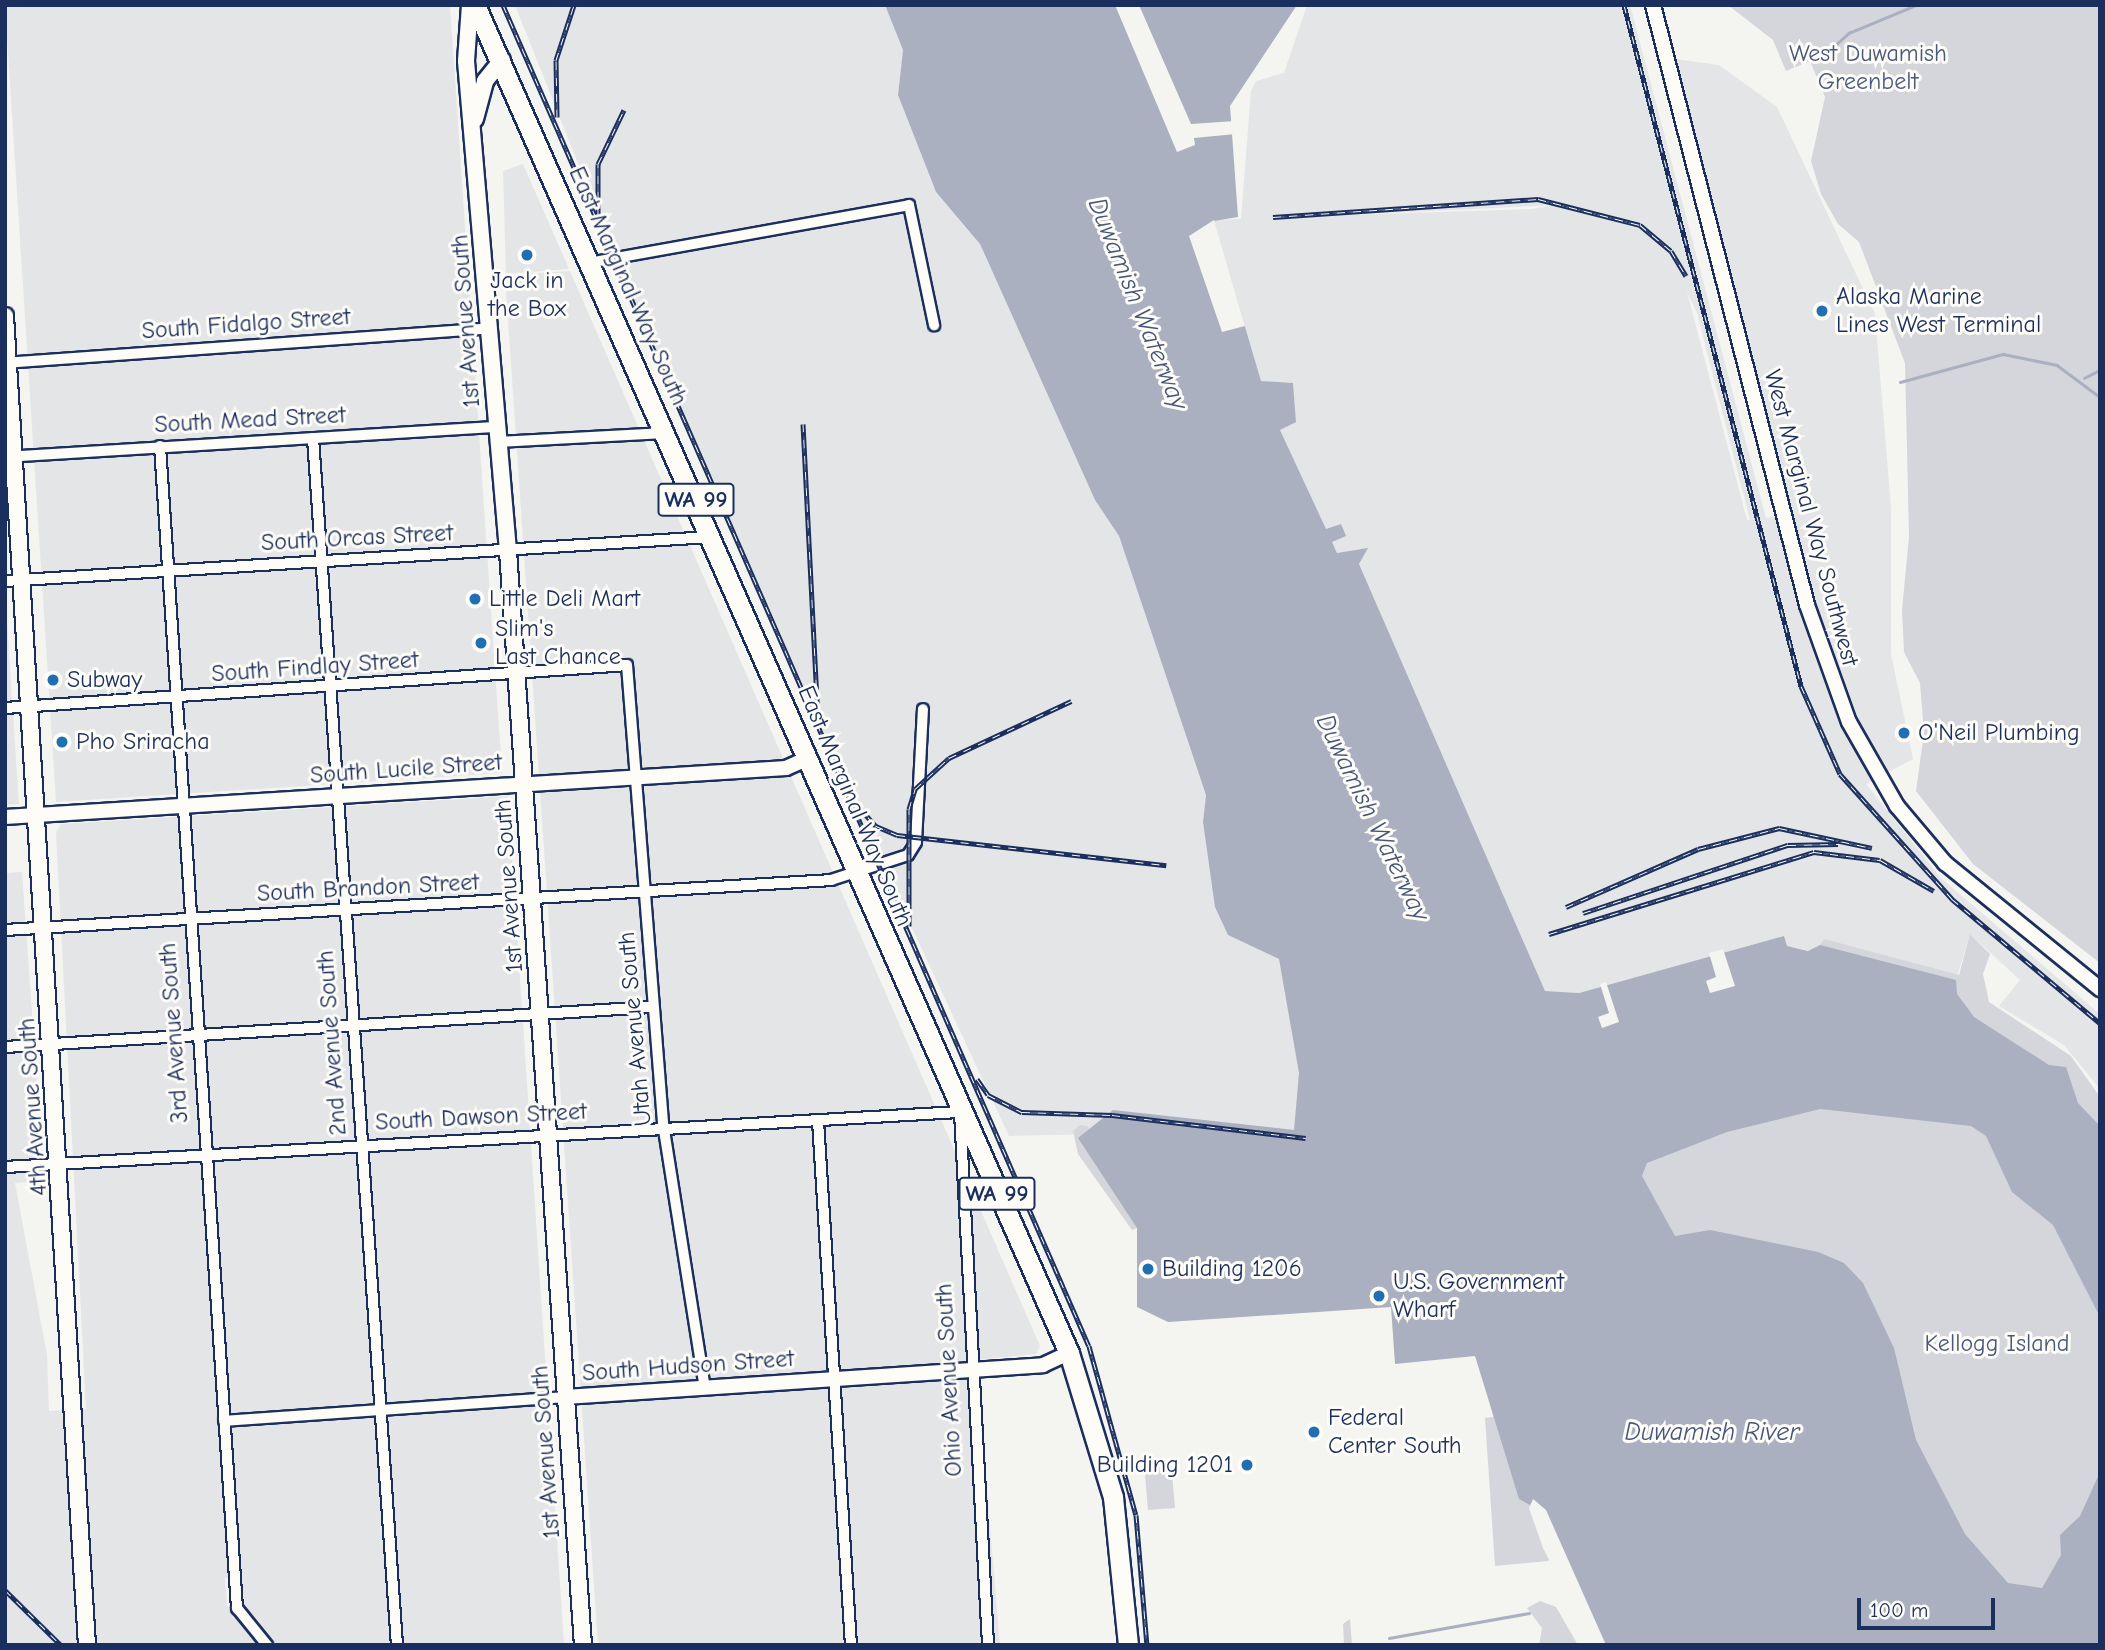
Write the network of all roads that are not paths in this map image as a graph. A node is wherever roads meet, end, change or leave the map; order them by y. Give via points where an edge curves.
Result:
1 (470, 5) edge
2 (475, 5) edge
3 (1653, 5) edge
4 (502, 60) junction
5 (474, 124) junction
6 (588, 263) junction
7 (5, 316) edge
8 (934, 325) dead end
9 (490, 328) junction
10 (7, 362) edge
11 (667, 433) junction
12 (497, 434) junction
13 (313, 438) junction
14 (160, 446) junction
15 (10, 457) edge
16 (711, 537) junction
17 (508, 551) junction
18 (320, 561) junction
19 (166, 570) junction
20 (23, 580) junction
21 (5, 582) edge
22 (628, 665) joint
23 (516, 673) junction
24 (329, 686) junction
25 (174, 696) junction
26 (32, 706) junction
27 (5, 708) edge
28 (923, 709) dead end
29 (808, 758) junction
30 (636, 778) junction
31 (525, 783) junction
32 (336, 797) junction
33 (180, 806) junction
34 (38, 815) junction
35 (5, 817) edge
36 (858, 873) junction
37 (644, 893) junction
38 (533, 899) junction
39 (344, 910) junction
40 (188, 920) junction
41 (44, 928) junction
42 (5, 930) edge
43 (2100, 989) edge
44 (652, 1007) junction
45 (541, 1014) junction
46 (351, 1026) junction
47 (195, 1035) junction
48 (51, 1044) junction
49 (5, 1047) edge
50 (960, 1112) junction
51 (818, 1121) junction
52 (664, 1130) junction
53 (548, 1133) junction
54 (359, 1144) junction
55 (204, 1154) junction
56 (59, 1164) junction
57 (5, 1167) edge
58 (1069, 1353) junction
59 (970, 1370) junction
60 (833, 1379) junction
61 (705, 1388) junction
62 (565, 1397) junction
63 (380, 1409) junction
64 (224, 1421) junction
65 (87, 1645) edge
66 (267, 1645) edge
67 (397, 1645) edge
68 (583, 1645) edge
69 (851, 1645) edge
70 (988, 1645) edge
71 (1128, 1645) edge

1 - 5 main road, 1st Avenue South via 466,61
2 - 4 highway, East Marginal Way South / WA 99
3 - 43 street, West Marginal Way Southwest via 1807,605 1849,722 1898,806 1945,863
4 - 5 main road, 1st Avenue South via 485,81
4 - 6 highway, East Marginal Way South / WA 99
5 - 9 main road, 1st Avenue South
6 - 8 street via 909,205
6 - 11 highway, East Marginal Way South / WA 99
7 - 10 main road, 4th Avenue South
9 - 10 street, South Fidalgo Street
9 - 12 main road, 1st Avenue South
10 - 15 main road, 4th Avenue South
11 - 12 street, South Mead Street
11 - 16 highway, East Marginal Way South / WA 99
12 - 13 street, South Mead Street
12 - 17 main road, 1st Avenue South
13 - 14 street, South Mead Street
13 - 18 street, 2nd Avenue South
14 - 15 street, South Mead Street
14 - 19 street, 3rd Avenue South
15 - 20 main road, 4th Avenue South
16 - 17 street, South Orcas Street
16 - 29 highway, East Marginal Way South / WA 99
17 - 18 street, South Orcas Street
17 - 23 main road, 1st Avenue South
18 - 19 street, South Orcas Street
18 - 24 street, 2nd Avenue South
19 - 20 street, South Orcas Street
19 - 25 street, 3rd Avenue South
20 - 21 street, South Orcas Street
20 - 26 main road, 4th Avenue South
22 - 23 street, South Findlay Street
22 - 30 street, Utah Avenue South
23 - 24 street, South Findlay Street
23 - 31 main road, 1st Avenue South
24 - 25 street, South Findlay Street
24 - 32 street, 2nd Avenue South
25 - 26 street, South Findlay Street
25 - 33 street, 3rd Avenue South
26 - 27 street, South Findlay Street
26 - 34 main road, 4th Avenue South
28 - 36 street via 916,842 908,855
29 - 30 street, South Lucile Street via 786,768
29 - 36 highway, East Marginal Way South / WA 99
30 - 31 street, South Lucile Street
30 - 37 street, Utah Avenue South
31 - 32 street, South Lucile Street
31 - 38 main road, 1st Avenue South
32 - 33 street, South Lucile Street
32 - 39 street, 2nd Avenue South
33 - 34 street, South Lucile Street
33 - 40 street, 3rd Avenue South
34 - 35 street, South Lucile Street
34 - 41 main road, 4th Avenue South
36 - 37 street, South Brandon Street
36 - 50 highway, East Marginal Way South / WA 99
37 - 38 street, South Brandon Street
37 - 44 street, Utah Avenue South
38 - 39 street, South Brandon Street
38 - 45 main road, 1st Avenue South
39 - 40 street, South Brandon Street
39 - 46 street, 2nd Avenue South
40 - 41 street, South Brandon Street
40 - 47 street, 3rd Avenue South
41 - 42 street, South Brandon Street
41 - 48 main road, 4th Avenue South
44 - 45 street
44 - 52 street, Utah Avenue South
45 - 46 street
45 - 53 main road, 1st Avenue South
46 - 47 street
46 - 54 street, 2nd Avenue South
47 - 48 street
47 - 55 street, 3rd Avenue South
48 - 49 street
48 - 56 main road, 4th Avenue South
50 - 51 street, South Dawson Street
50 - 58 highway, East Marginal Way South / WA 99
50 - 59 street, Ohio Avenue South
51 - 52 street, South Dawson Street
51 - 60 street
52 - 53 street, South Dawson Street
52 - 61 street, Utah Avenue South
53 - 54 street, South Dawson Street
53 - 62 main road, 1st Avenue South
54 - 55 street, South Dawson Street
54 - 63 street, 2nd Avenue South
55 - 56 street, South Dawson Street
55 - 64 street, 3rd Avenue South
56 - 57 street, South Dawson Street
56 - 65 main road, 4th Avenue South
58 - 59 street, South Hudson Street via 1043,1365
58 - 71 highway, East Marginal Way South / WA 99 via 1113,1497
59 - 60 street, South Hudson Street
59 - 70 street, Ohio Avenue South
60 - 61 street, South Hudson Street
60 - 69 street
61 - 62 street, South Hudson Street
62 - 63 street, South Hudson Street
62 - 68 main road, 1st Avenue South
63 - 64 street, South Hudson Street
63 - 67 street, 2nd Avenue South
64 - 66 street, 3rd Avenue South via 240,1617

